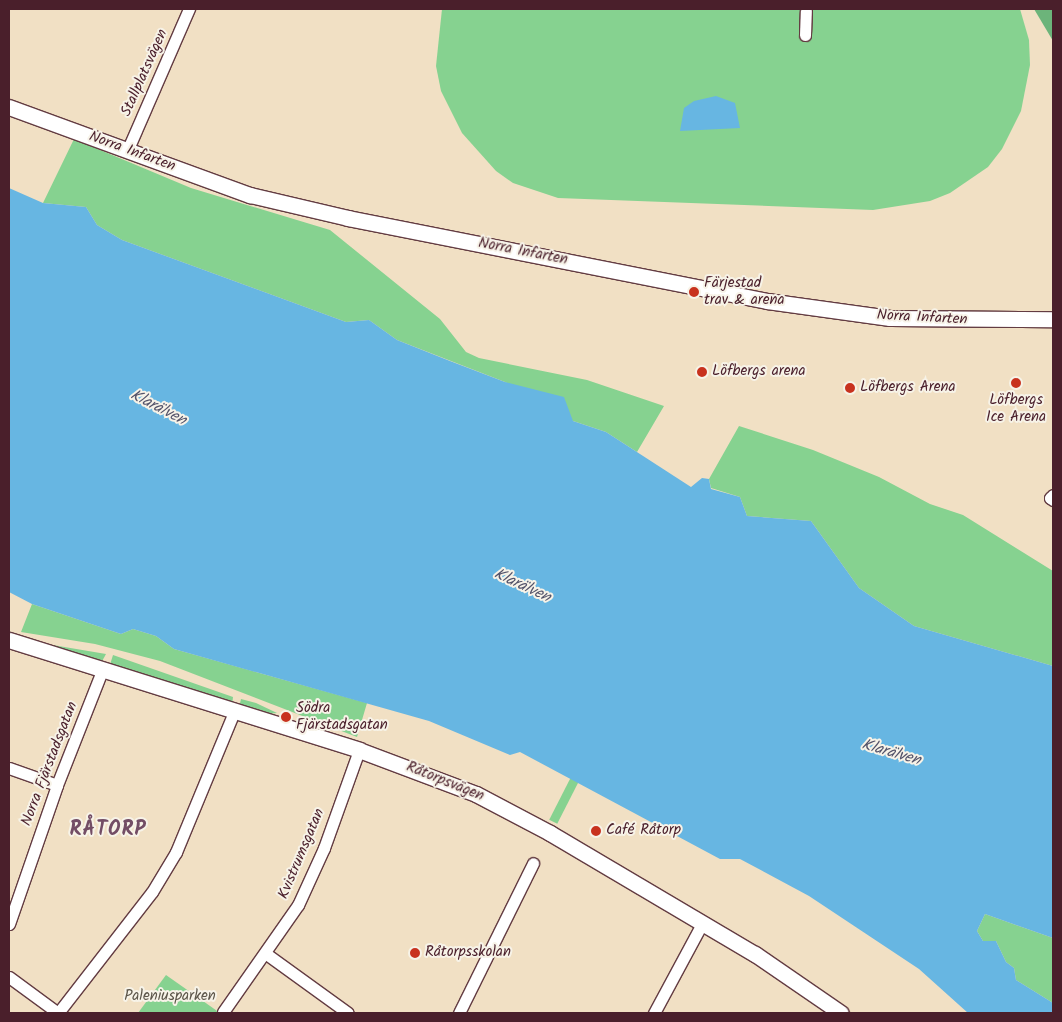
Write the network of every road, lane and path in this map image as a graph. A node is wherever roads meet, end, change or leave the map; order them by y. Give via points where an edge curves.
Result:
1 (189, 9) edge
2 (806, 11) dead end
3 (805, 35) dead end
4 (9, 107) edge
5 (128, 149) junction
6 (1053, 319) edge
7 (1053, 495) edge
8 (1053, 500) edge
9 (9, 640) edge
10 (102, 671) junction
11 (234, 712) junction
12 (359, 750) junction
13 (9, 768) edge
14 (56, 785) junction
15 (533, 863) dead end
16 (9, 924) edge
17 (702, 924) junction
18 (265, 953) junction
19 (9, 977) edge
20 (223, 1012) dead end
21 (58, 1013) edge
22 (348, 1013) edge
23 (459, 1013) edge
24 (654, 1013) edge
25 (841, 1013) edge

1 - 5 street, Stallplatsvägen
2 - 3 street
4 - 5 street, Norra Infarten
5 - 6 street, Norra Infarten via 250,195 348,218 737,296 890,318
7 - 8 street via 1050,498
9 - 10 street, Råtorpsvägen
10 - 11 street, Råtorpsvägen
10 - 14 street, Norra Fjärstadsgatan
11 - 12 street, Råtorpsvägen
11 - 21 street via 176,852 152,892
12 - 17 street, Råtorpsvägen via 441,778 485,798
12 - 18 street, Kvistrumsgatan via 324,848 298,905
13 - 14 street
14 - 16 street, Norra Fjärstadsgatan
15 - 23 street
17 - 24 street
17 - 25 street, Råtorpsvägen via 788,975
18 - 20 street, Kvistrumsgatan
18 - 22 street
19 - 21 street

